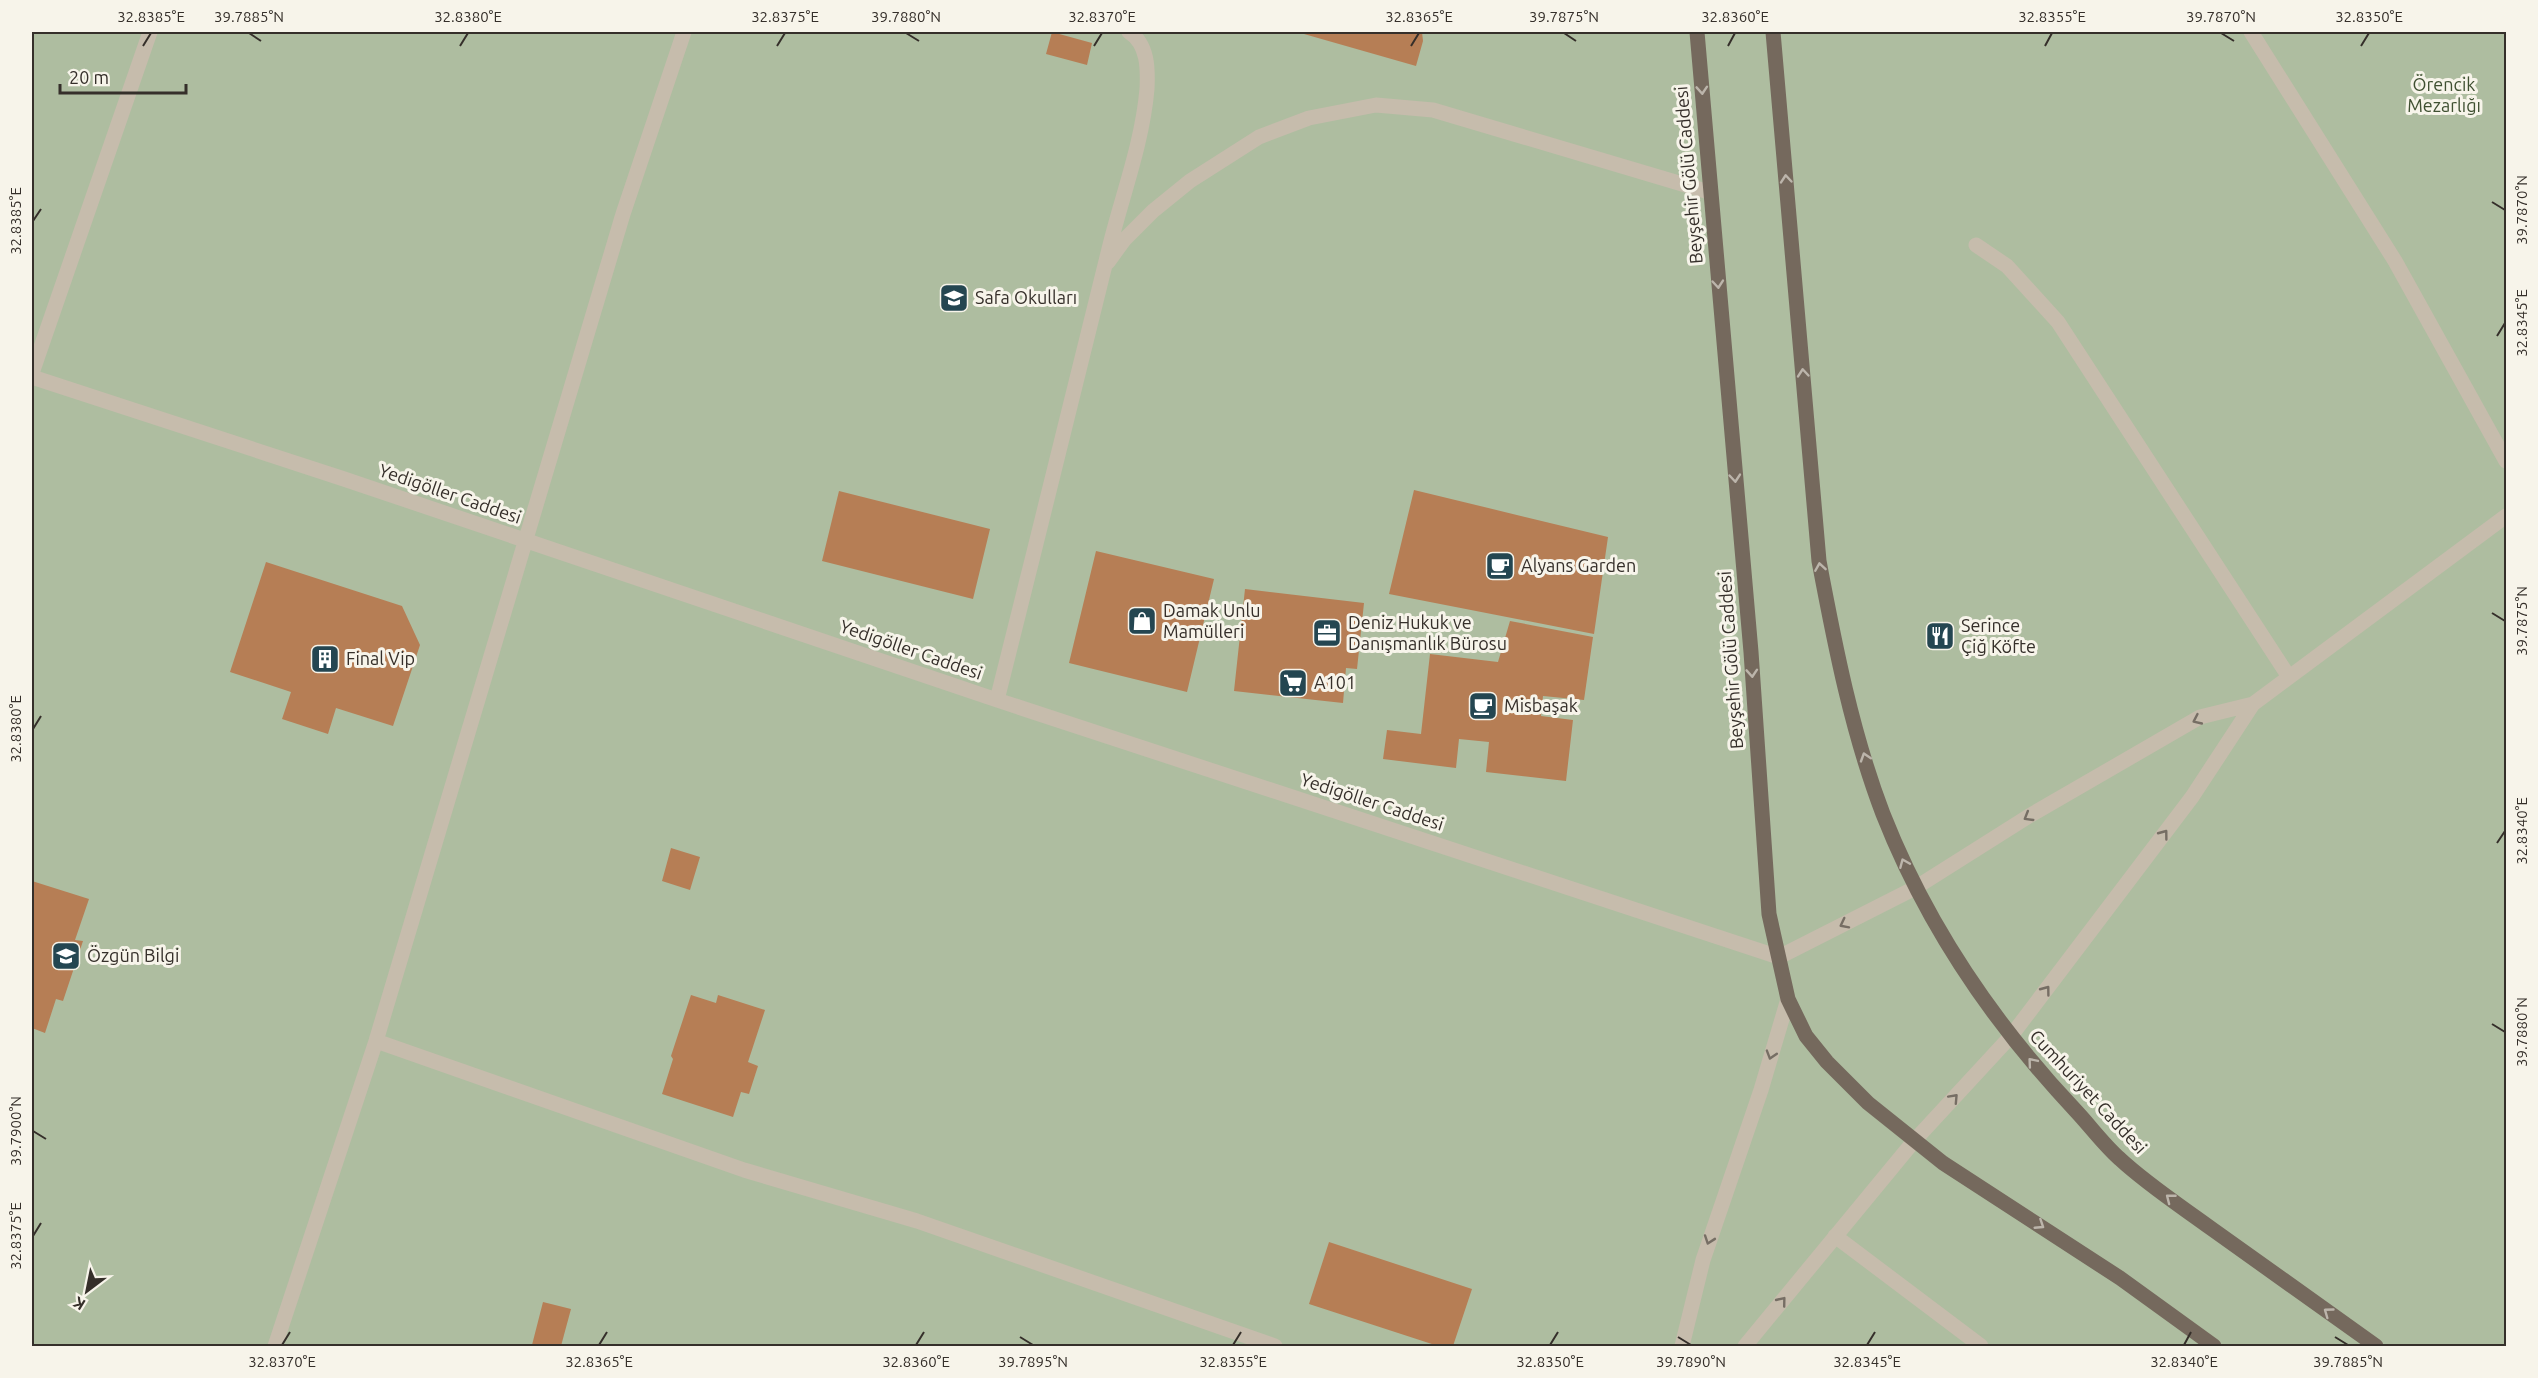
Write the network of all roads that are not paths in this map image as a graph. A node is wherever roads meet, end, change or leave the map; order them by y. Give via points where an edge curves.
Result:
1 (150, 32) edge
2 (684, 32) edge
3 (1129, 32) edge
4 (1697, 32) edge
5 (1773, 32) edge
6 (2251, 32) edge
7 (1709, 192) junction
8 (1976, 245) dead end
9 (1105, 266) junction
10 (32, 375) edge
11 (2506, 461) edge
12 (2506, 516) edge
13 (527, 541) junction
14 (2289, 677) junction
15 (997, 699) junction
16 (2253, 704) junction
17 (1915, 888) junction
18 (1779, 957) junction
19 (1788, 999) junction
20 (2011, 1036) junction
21 (376, 1041) junction
22 (1914, 1141) junction
23 (1835, 1236) junction
24 (275, 1347) edge
25 (1275, 1347) edge
26 (1682, 1347) edge
27 (1745, 1347) edge
28 (1981, 1347) edge
29 (2214, 1347) edge
30 (2376, 1347) edge

1 - 10 street
2 - 13 street via 623,214
3 - 9 street via 1142,47 1147,90 1140,140
4 -> 7 main road, Beyşehir Gölü Caddesi
17 -> 5 main road, Cumhuriyet Caddesi via 1883,813 1854,721 1819,561
6 - 11 street via 2395,261
7 - 9 street via 1433,110 1376,105 1310,118 1259,137 1190,181 1153,211
7 -> 18 main road, Beyşehir Gölü Caddesi via 1751,652 1769,914
8 - 14 street via 2007,266 2058,322
9 - 15 street
10 - 13 street, Yedigöller Caddesi
12 - 14 street
13 - 15 street, Yedigöller Caddesi
13 - 21 street
14 - 16 street
15 - 18 street, Yedigöller Caddesi
16 -> 17 street via 2200,717 2029,816
20 -> 16 street via 2192,797
17 -> 18 street
17 - 20 main road, Cumhuriyet Caddesi via 1980,995
18 - 19 main road, Beyşehir Gölü Caddesi
19 - 22 main road, Beyşehir Gölü Caddesi via 1806,1036 1827,1062 1856,1093
19 -> 26 street via 1702,1260
22 -> 20 street
30 -> 20 main road, Cumhuriyet Caddesi via 2121,1160
21 - 24 street
21 - 25 street via 744,1170 917,1221
22 - 23 street
22 -> 29 main road, Beyşehir Gölü Caddesi via 2121,1278
27 -> 23 street
23 - 28 street

